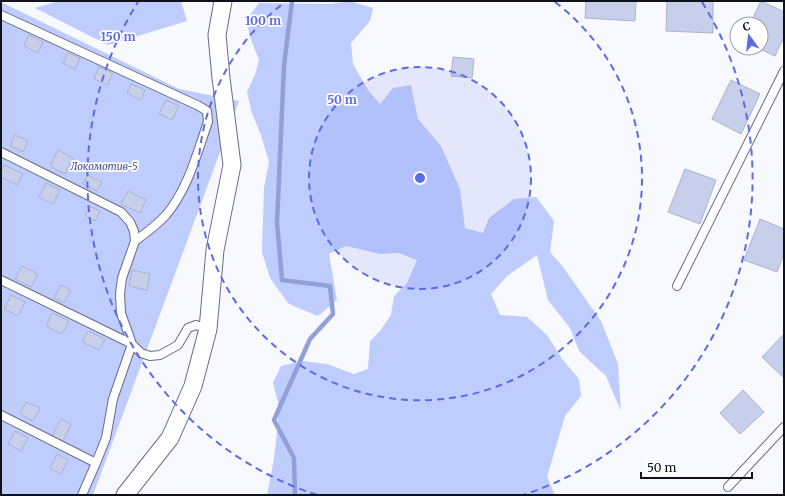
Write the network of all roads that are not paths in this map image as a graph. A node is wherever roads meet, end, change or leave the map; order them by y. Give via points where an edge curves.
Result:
1 (223, 1) edge
2 (1, 15) edge
3 (784, 71) edge
4 (1, 152) edge
5 (135, 241) junction
6 (1, 280) edge
7 (677, 286) dead end
8 (208, 329) junction
9 (132, 344) junction
10 (1, 415) edge
11 (784, 427) edge
12 (96, 463) junction
13 (728, 488) dead end
14 (82, 495) edge
15 (125, 495) edge

1 - 8 street via 217,35 232,166 215,250
2 - 5 lane via 207,111 208,122 182,191 153,228
3 - 7 lane
4 - 5 lane via 121,212 130,222
5 - 9 lane via 122,278 120,294 121,313
6 - 9 lane
8 - 9 lane via 196,325 188,328 178,345 160,355 150,356 141,353
8 - 15 street via 193,386 170,438
9 - 12 lane via 113,398 106,438
10 - 12 lane
11 - 13 lane
12 - 14 lane

